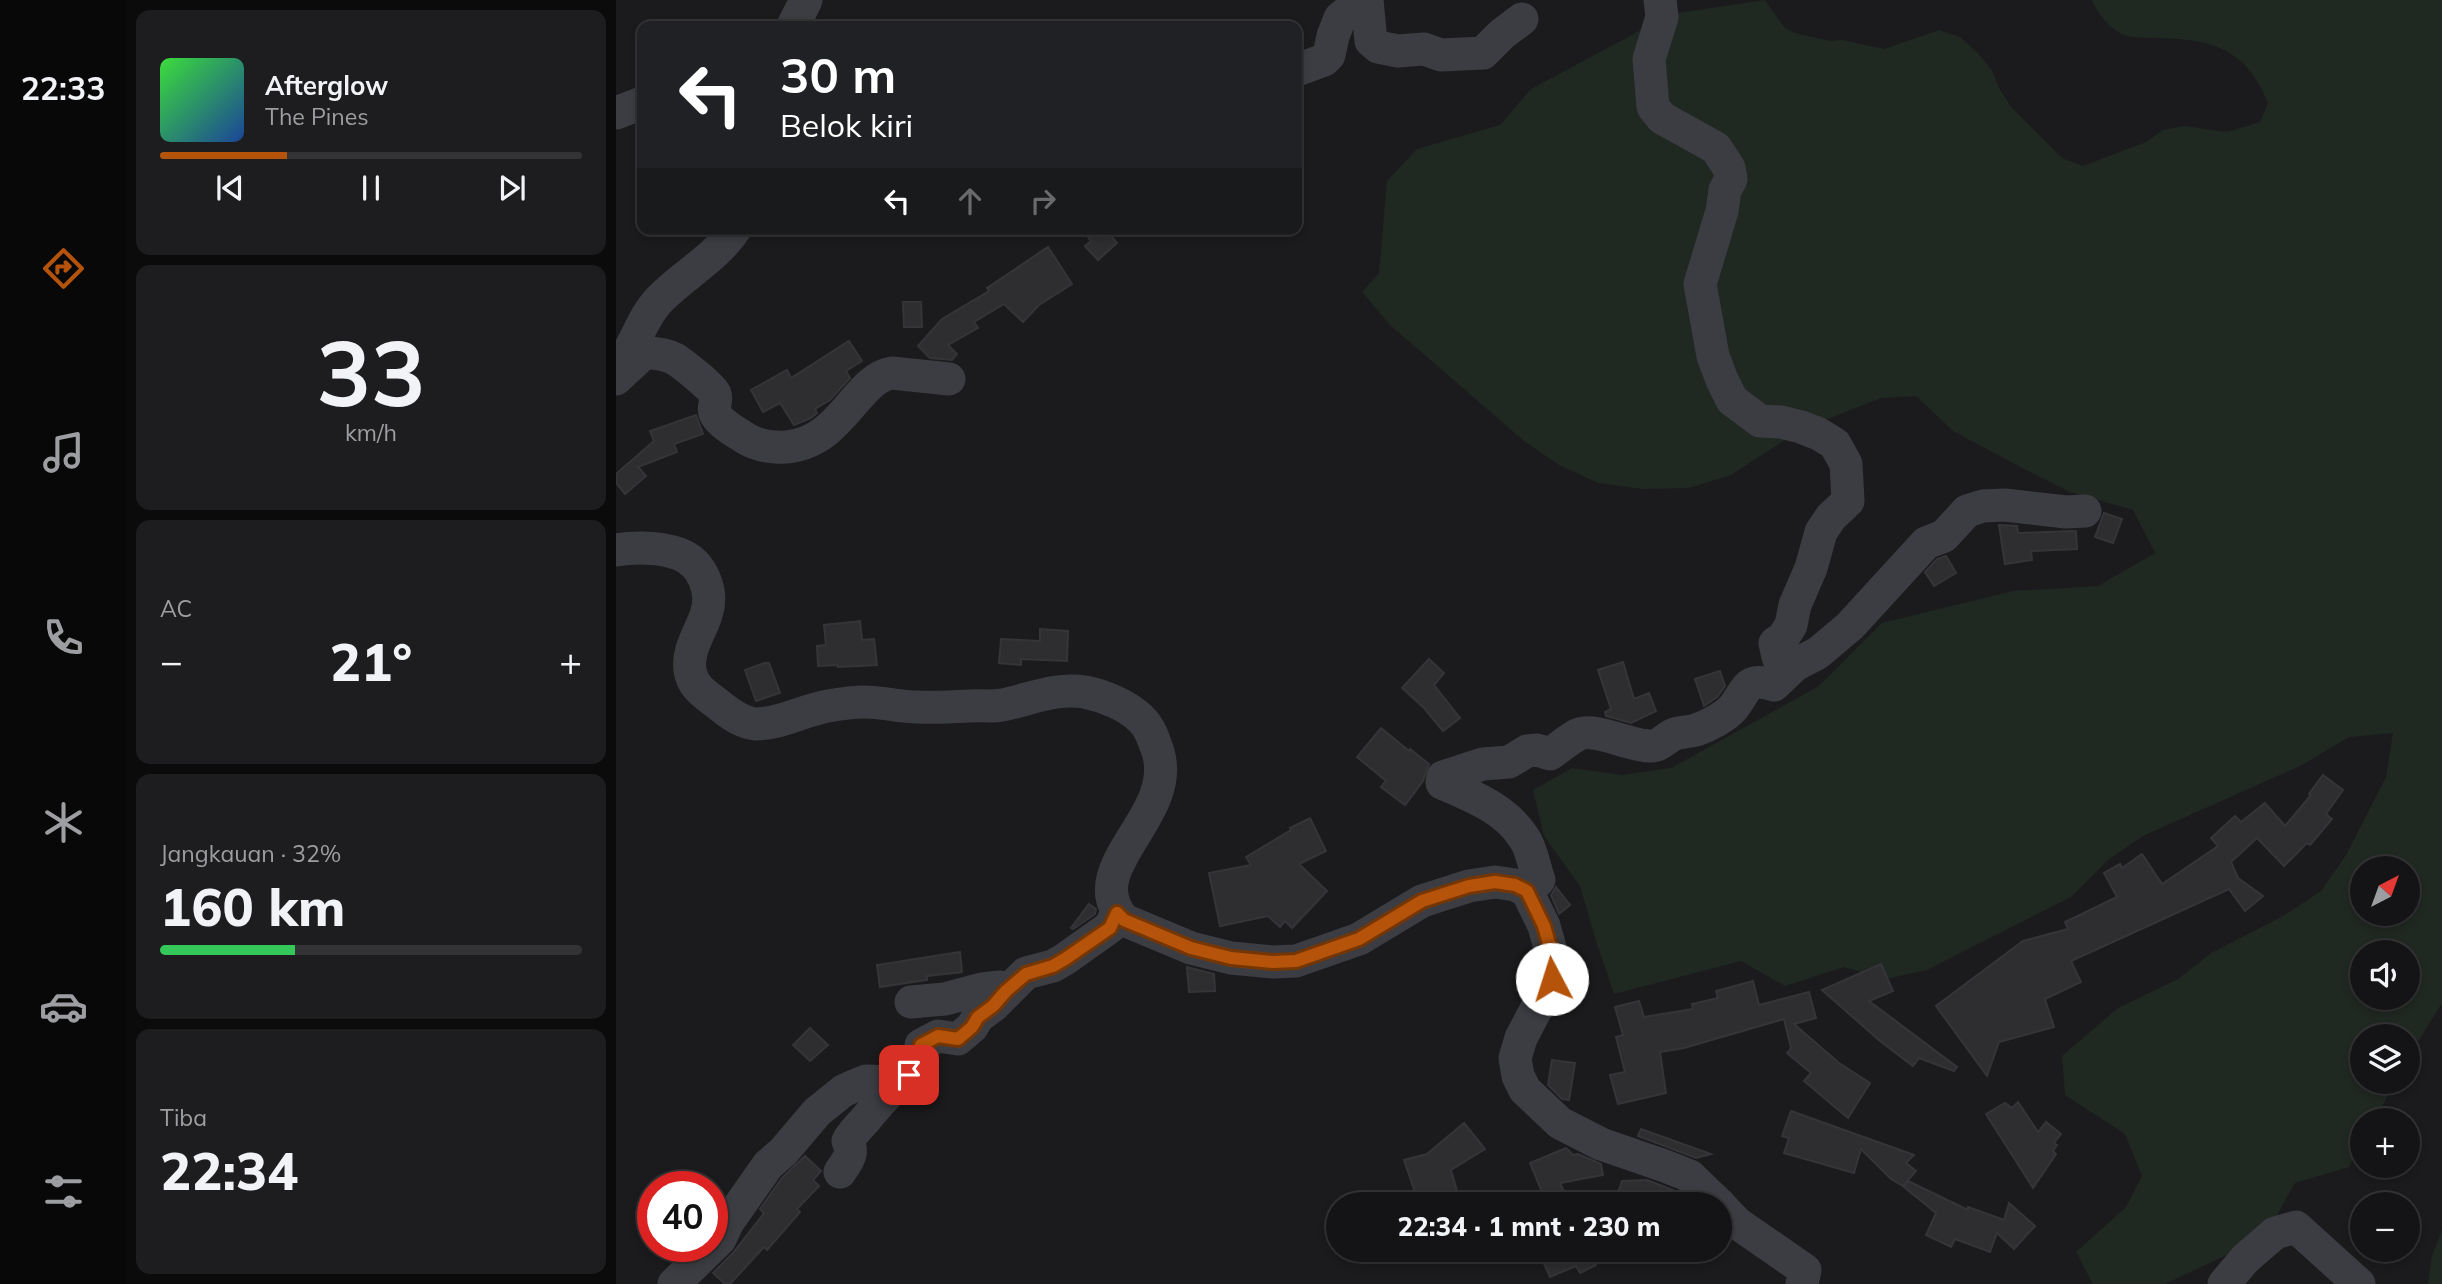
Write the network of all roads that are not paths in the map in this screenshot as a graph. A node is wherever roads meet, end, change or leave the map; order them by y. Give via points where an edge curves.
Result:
1 (806, 0) edge
2 (812, 0) edge
3 (1364, 0) edge
4 (1660, 0) edge
5 (1522, 19) dead end
6 (796, 21) edge
7 (818, 21) edge
8 (1302, 69) edge
9 (637, 105) edge
10 (616, 113) edge
11 (729, 235) edge
12 (616, 369) edge
13 (616, 379) edge
14 (949, 379) dead end
15 (2085, 511) dead end
16 (616, 550) edge
17 (1795, 665) junction
18 (1527, 891) junction
19 (1117, 913) junction
20 (1006, 991) junction
21 (911, 1002) dead end
22 (909, 1075) junction
23 (840, 1172) dead end
24 (1707, 1192) edge
25 (1732, 1218) edge
26 (674, 1284) edge
27 (1802, 1284) edge
28 (2224, 1284) edge
29 (2358, 1284) edge

1 - 6 street
2 - 7 street
3 - 5 street via 1371,41 1398,51 1483,53
3 - 8 street via 1340,18 1329,55
4 - 17 street via 1662,16 1649,60 1653,107 1662,118 1716,148 1730,168 1723,211 1700,284 1721,380 1732,400 1745,411 1760,421 1782,422 1819,434 1835,444 1846,464 1847,501 1821,532 1791,625 1775,643 1778,657
9 - 10 street
11 - 12 street via 659,300
13 - 14 street via 644,353 675,359 713,390 717,417 753,444 773,448 802,446 820,436 883,374
15 - 17 street via 2006,505 1967,510 1944,536 1926,543 1850,626 1818,653
16 - 19 street via 680,554 695,565 710,593 691,656 694,685 744,722 771,722 828,706 865,702 919,708 1001,706 1063,692 1084,692 1127,708 1143,720 1154,738 1161,778 1152,807 1111,880
17 - 18 street via 1774,685 1754,683 1744,689 1735,706 1702,728 1662,743 1651,746 1578,734 1550,754 1527,751 1509,762 1483,764 1443,777 1442,783 1502,813 1525,838 1539,880
18 - 19 street via 1495,882 1469,886 1422,901 1359,939 1296,961 1231,958 1191,948
18 - 24 street via 1554,961 1552,979 1515,1058 1525,1090 1560,1123 1601,1144 1690,1176
19 - 20 street via 1110,928 1094,940 1053,966 1026,974
20 - 21 street via 982,989
20 - 22 street via 958,1039 938,1036 921,1045 921,1067
22 - 23 street via 853,1131 848,1141 851,1157
22 - 26 street via 894,1082 856,1084 817,1112 768,1165 720,1239
25 - 27 street via 1805,1269
28 - 29 street via 2275,1233 2295,1227

